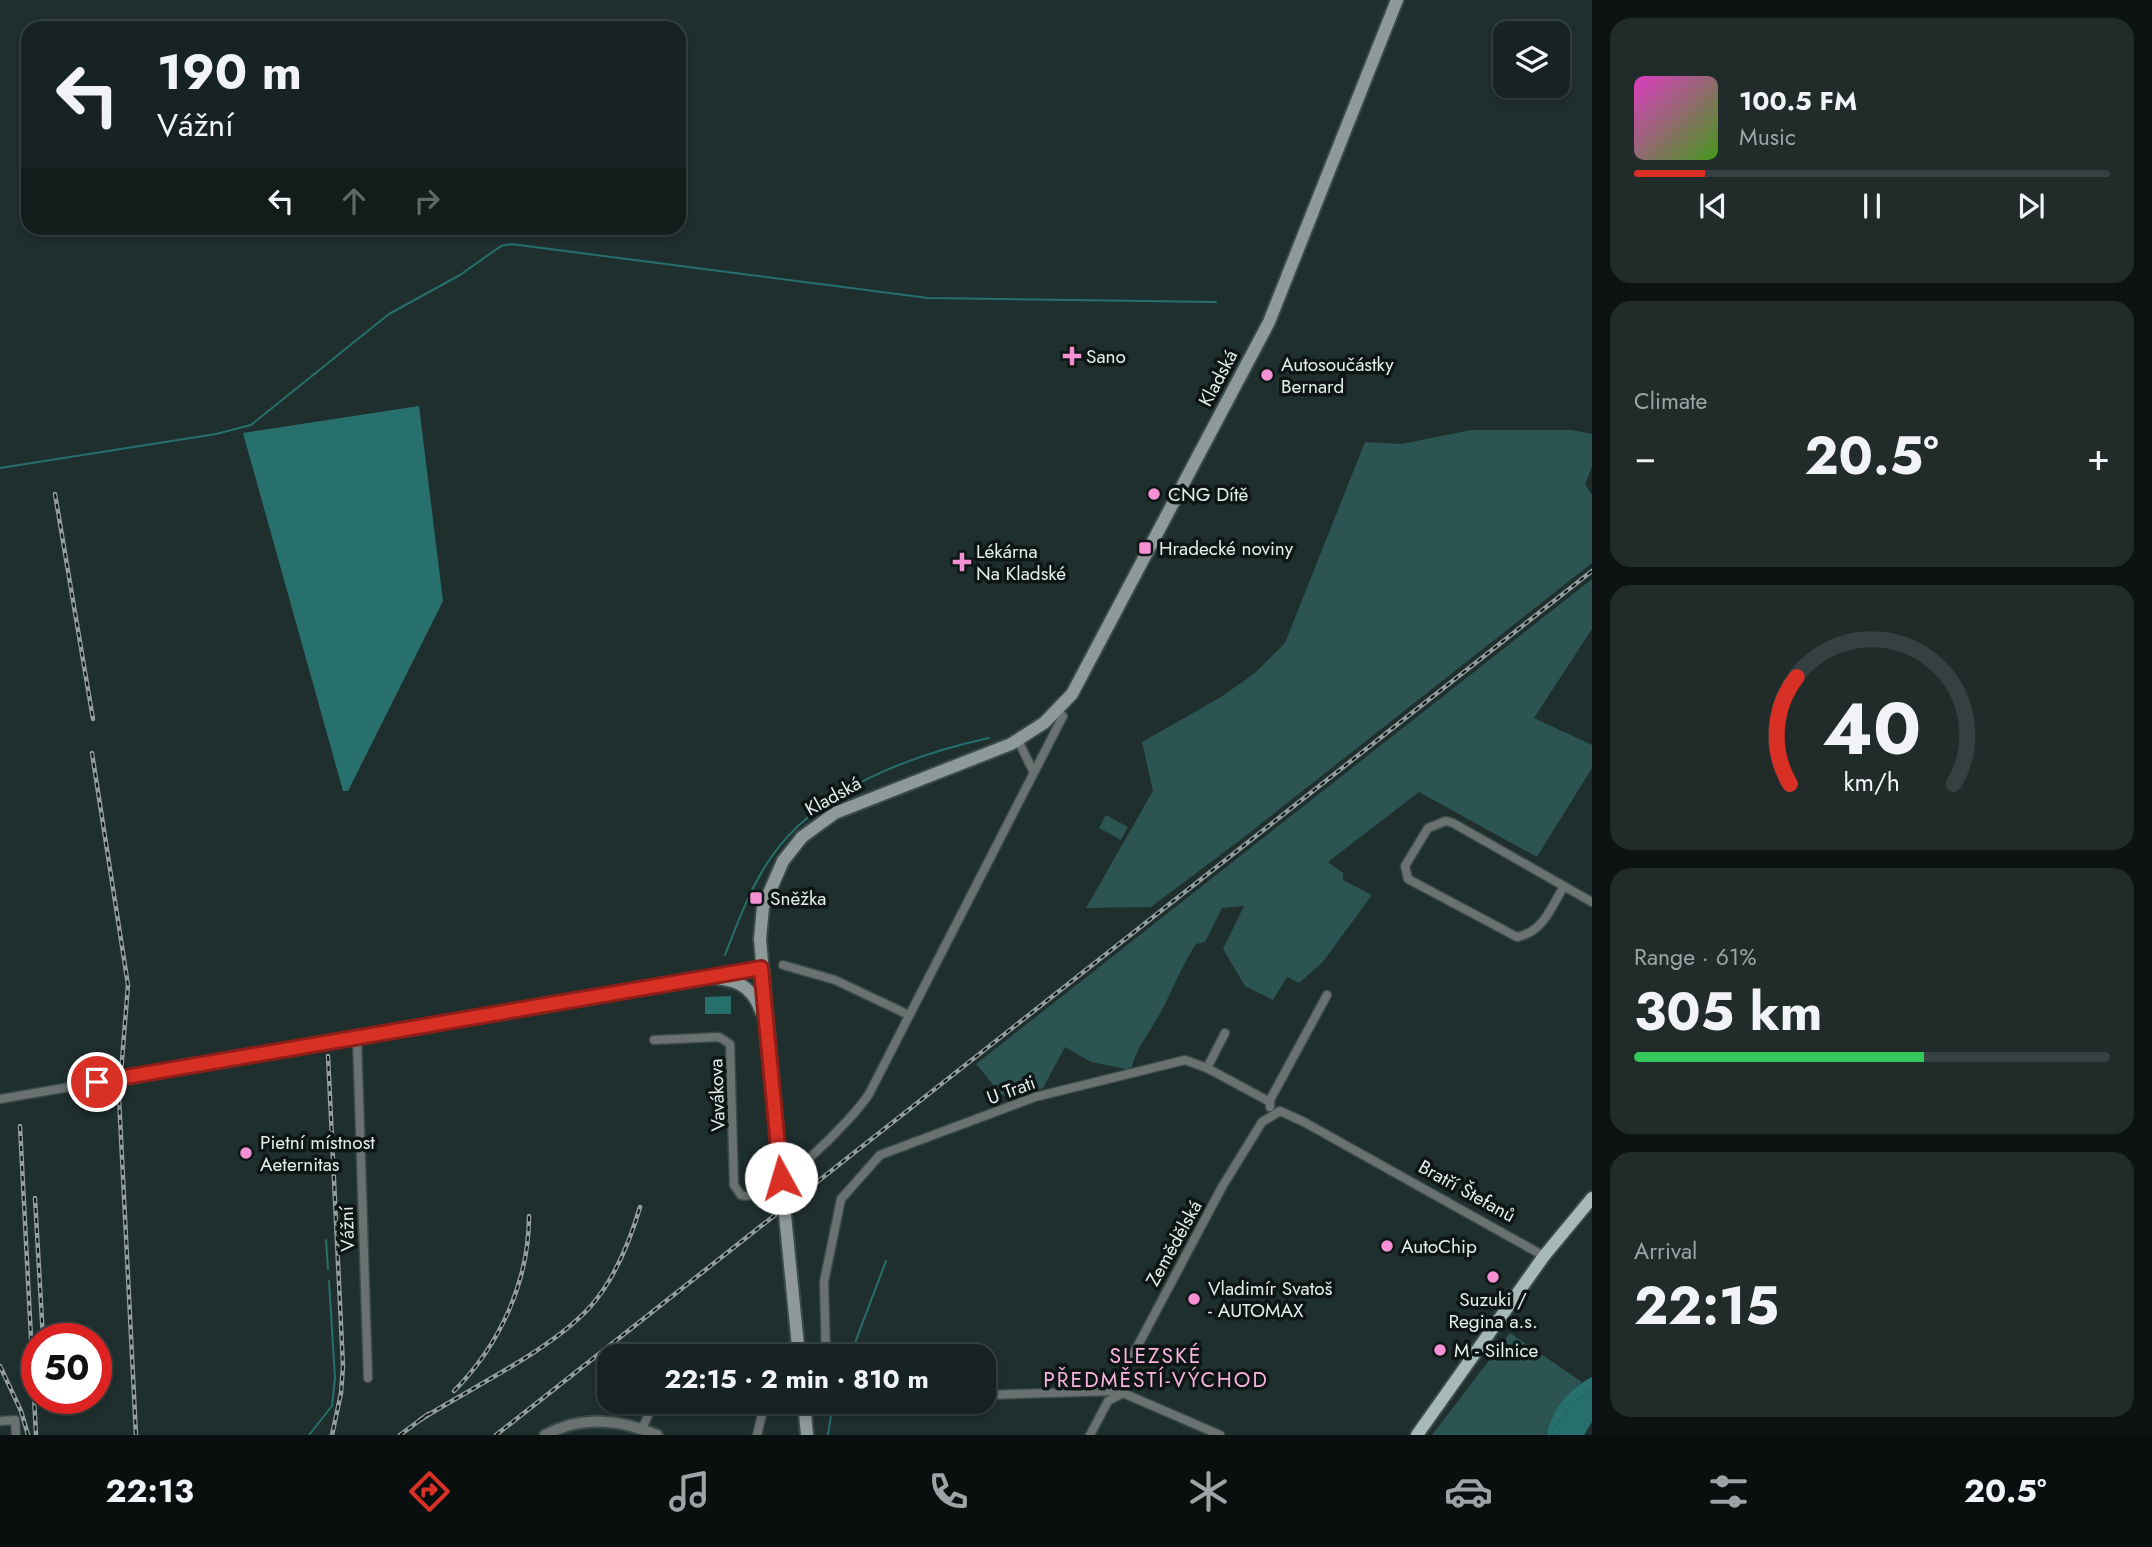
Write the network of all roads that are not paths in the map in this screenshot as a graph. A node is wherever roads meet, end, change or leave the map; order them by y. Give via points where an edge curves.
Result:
1 (1397, 0) edge
2 (1063, 716) dead end
3 (1018, 740) junction
4 (1033, 771) junction
5 (1564, 886) junction
6 (1592, 902) edge
7 (783, 965) dead end
8 (761, 968) junction
9 (707, 977) junction
10 (1327, 995) dead end
11 (909, 1014) junction
12 (765, 1024) junction
13 (1225, 1033) dead end
14 (357, 1037) junction
15 (654, 1040) dead end
16 (1207, 1068) junction
17 (0, 1098) edge
18 (1270, 1102) junction
19 (1273, 1113) junction
20 (1592, 1198) edge
21 (1544, 1256) junction
22 (798, 1344) edge
23 (826, 1344) edge
24 (368, 1378) dead end
25 (1116, 1394) junction
26 (996, 1395) edge
27 (649, 1414) edge
28 (762, 1414) edge
29 (805, 1414) edge
30 (0, 1421) edge
31 (642, 1429) junction
32 (16, 1435) edge
33 (545, 1435) edge
34 (657, 1435) edge
35 (757, 1435) edge
36 (806, 1435) edge
37 (1090, 1435) edge
38 (1220, 1435) edge
39 (1417, 1435) edge

1 - 3 main road, Kladská via 1254,350 1076,688 1050,718
2 - 4 street
3 - 4 street
3 - 8 main road, Kladská via 852,804 802,837 778,869 765,900
4 - 11 street
5 - 5 street via 1446,821 1429,828 1405,866 1408,878 1517,937 1539,928
5 - 6 street
7 - 11 street via 826,976
8 - 9 street
8 - 12 main road, Kladská
9 - 12 main road via 744,985 756,998
9 - 14 street
10 - 18 street
11 - 15 street, Vavákova via 869,1094 850,1120 764,1191 745,1197 734,1185 730,1044 719,1037
12 - 22 main road, Kladská, bridge
13 - 16 street
14 - 17 street
14 - 24 street, Vážní
16 - 18 street
16 - 23 street, U Trati via 1185,1060 1035,1097 884,1152 844,1193 824,1282
18 - 19 street
19 - 21 street, Bratří Štefanů via 1284,1112
19 - 25 street, Zemědělská via 1262,1122 1223,1187
20 - 21 main road
21 - 39 main road
25 - 26 street
25 - 37 street, Zemědělská
25 - 38 street via 1127,1394
27 - 31 street
28 - 35 street
29 - 36 main road
30 - 32 street via 15,1420
31 - 33 street via 594,1421
31 - 34 street

